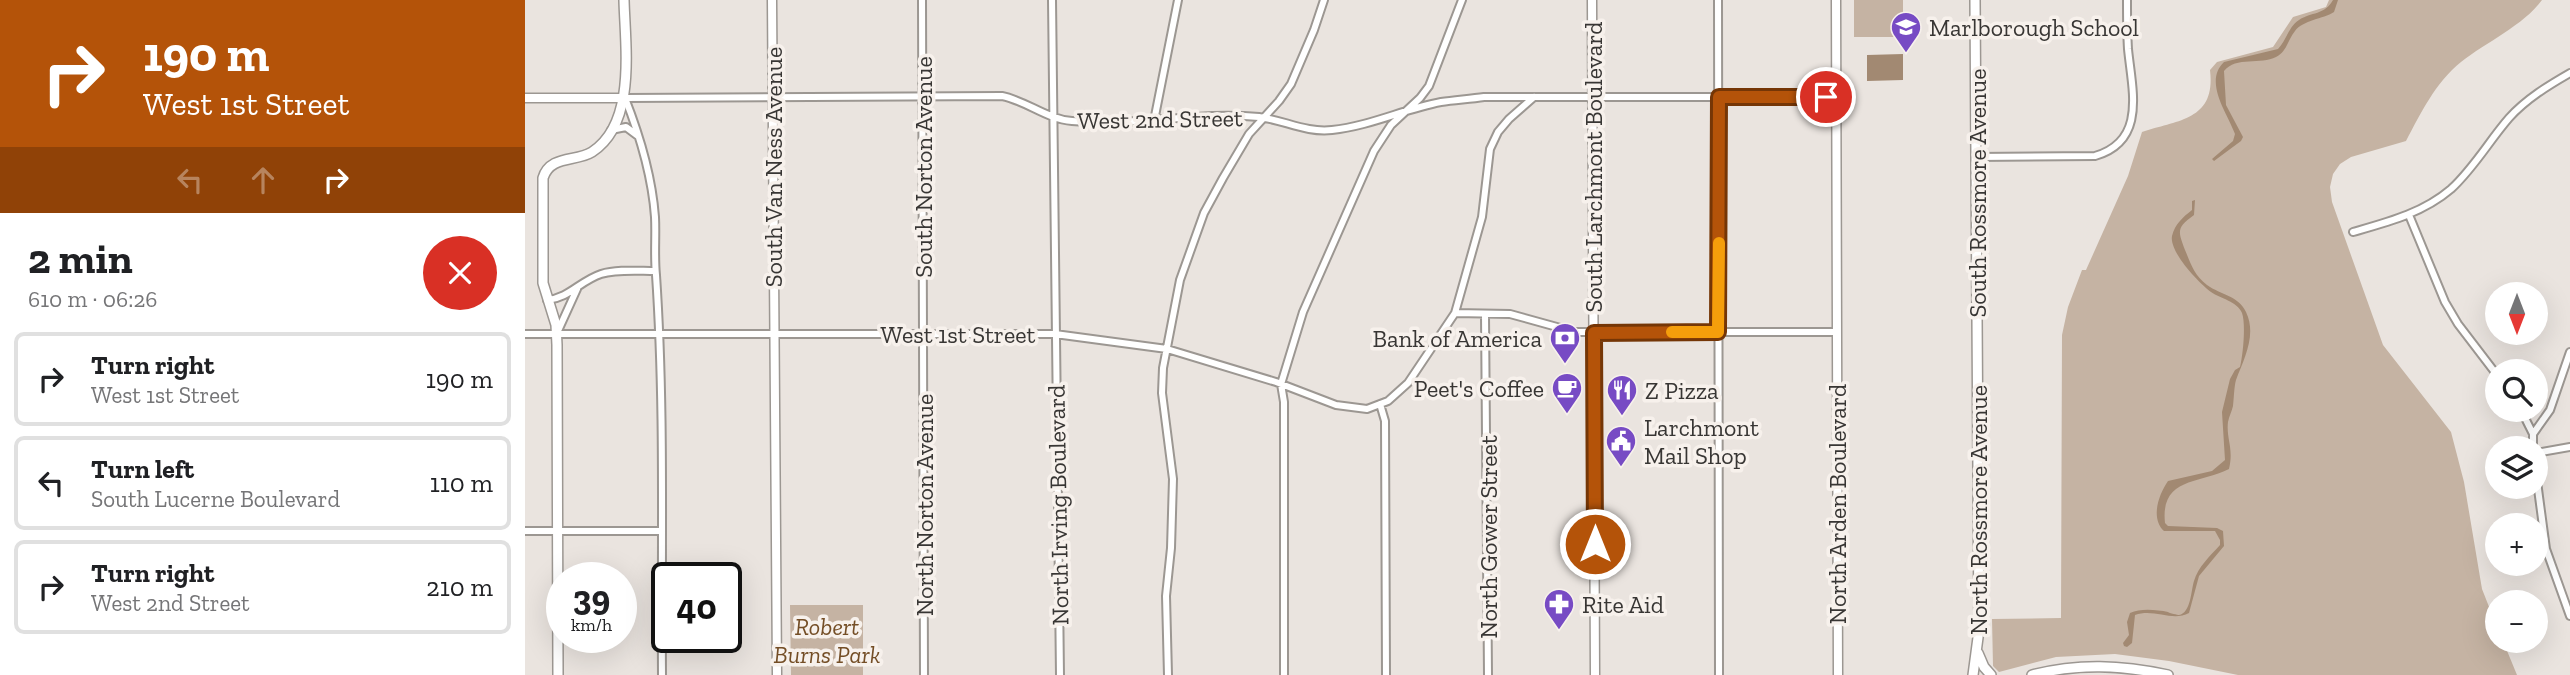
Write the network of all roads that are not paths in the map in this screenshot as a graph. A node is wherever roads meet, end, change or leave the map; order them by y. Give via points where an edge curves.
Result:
1 (624, 0) edge
2 (772, 0) edge
3 (922, 0) edge
4 (1052, 0) edge
5 (1178, 0) edge
6 (1324, 0) edge
7 (1462, 0) edge
8 (1593, 0) edge
9 (1718, 0) edge
10 (1836, 0) edge
11 (1975, 0) edge
12 (2127, 0) edge
13 (2570, 73) edge
14 (1534, 97) junction
15 (1594, 97) junction
16 (1719, 97) junction
17 (1836, 97) junction
18 (525, 98) edge
19 (625, 98) junction
20 (773, 98) junction
21 (922, 98) junction
22 (1405, 113) junction
23 (1262, 117) junction
24 (1054, 119) junction
25 (1154, 121) junction
26 (611, 130) junction
27 (639, 137) junction
28 (1976, 157) junction
29 (2409, 215) junction
30 (2353, 232) dead end
31 (655, 271) junction
32 (578, 287) junction
33 (547, 300) junction
34 (1455, 313) junction
35 (1485, 315) junction
36 (1718, 332) junction
37 (1837, 332) junction
38 (1594, 333) junction
39 (525, 334) edge
40 (923, 334) junction
41 (1055, 334) junction
42 (557, 335) junction
43 (660, 335) junction
44 (775, 335) junction
45 (1978, 345) joint
46 (1167, 349) junction
47 (2570, 352) edge
48 (2485, 359) edge
49 (1281, 384) junction
50 (1380, 404) junction
51 (2527, 422) edge
52 (2533, 434) joint
53 (2570, 447) edge
54 (2548, 451) edge
55 (2539, 499) edge
56 (525, 531) edge
57 (661, 531) junction
58 (558, 532) junction
59 (2570, 616) edge
60 (1977, 651) junction
61 (558, 675) edge
62 (662, 675) edge
63 (777, 675) edge
64 (924, 675) edge
65 (1060, 675) edge
66 (1168, 675) edge
67 (1284, 675) edge
68 (1386, 675) edge
69 (1488, 675) edge
70 (1595, 675) edge
71 (1719, 675) edge
72 (1837, 675) edge
73 (1973, 675) edge
74 (1991, 675) edge
75 (2032, 675) edge
76 (2168, 675) edge

1 - 19 main road
2 - 20 street, South Van Ness Avenue
3 - 21 street, South Norton Avenue
4 - 24 street, North Irving Boulevard
5 - 25 street
6 - 23 street via 1291,84
7 - 22 street via 1429,86
8 - 15 street, South Larchmont Boulevard
9 - 16 street
10 - 17 street, North Arden Boulevard
11 - 28 main road, South Rossmore Avenue
12 - 28 street via 2133,105 2129,129 2119,144 2086,157
13 - 29 street via 2512,115 2449,190
14 - 15 street, West 2nd Street
14 - 22 street, West 2nd Street via 1441,102
14 - 34 street via 1509,119 1490,149 1482,217
15 - 16 street, West 2nd Street
15 - 38 street, South Larchmont Boulevard
16 - 17 street, West 2nd Street
16 - 36 street
17 - 37 street, North Arden Boulevard
18 - 19 street, West 2nd Street
19 - 20 street, West 2nd Street
19 - 26 main road
19 - 27 street
20 - 21 street, West 2nd Street
20 - 44 street, South Van Ness Avenue
21 - 24 street, West 2nd Street via 1002,96
21 - 40 street, South Norton Avenue
22 - 23 street, West 2nd Street via 1329,131 1301,129
22 - 49 street via 1374,151 1303,312
23 - 25 street, West 2nd Street
23 - 46 street via 1199,224 1180,280
24 - 25 street, West 2nd Street
24 - 41 street, North Irving Boulevard
26 - 27 street via 625,127
26 - 33 main road via 592,152 546,170 543,282
27 - 31 street via 652,187
28 - 45 main road, South Rossmore Avenue
29 - 30 street
29 - 48 street via 2445,302
31 - 32 street via 608,272
31 - 43 street
32 - 33 street via 567,296
32 - 42 street
33 - 42 main road
34 - 35 street
34 - 50 street via 1417,373 1399,393
35 - 38 street via 1510,314 1566,331
35 - 69 street, North Gower Street
36 - 37 street
36 - 38 street
36 - 71 street
37 - 72 street, North Arden Boulevard
38 - 70 street, South Larchmont Boulevard
39 - 42 street, West 1st Street
40 - 41 street, West 1st Street
40 - 44 street, West 1st Street
40 - 64 street, North Norton Avenue
41 - 46 street, West 1st Street
41 - 65 street, North Irving Boulevard
42 - 43 street, West 1st Street
42 - 58 main road
43 - 44 street, West 1st Street
43 - 57 street
44 - 63 street, South Van Ness Avenue
45 - 60 main road, North Rossmore Avenue
46 - 49 street, West 1st Street
46 - 66 street via 1162,393 1173,479 1166,596
47 - 52 street via 2550,410
49 - 50 street, West 1st Street via 1336,405 1367,409
49 - 67 street
50 - 68 street via 1385,421
51 - 52 street
53 - 54 street
55 - 59 street via 2546,549
56 - 58 street
57 - 58 street
57 - 62 street
58 - 61 main road
60 - 73 main road, North Rossmore Avenue
60 - 74 main road
75 - 76 main road via 2095,665

